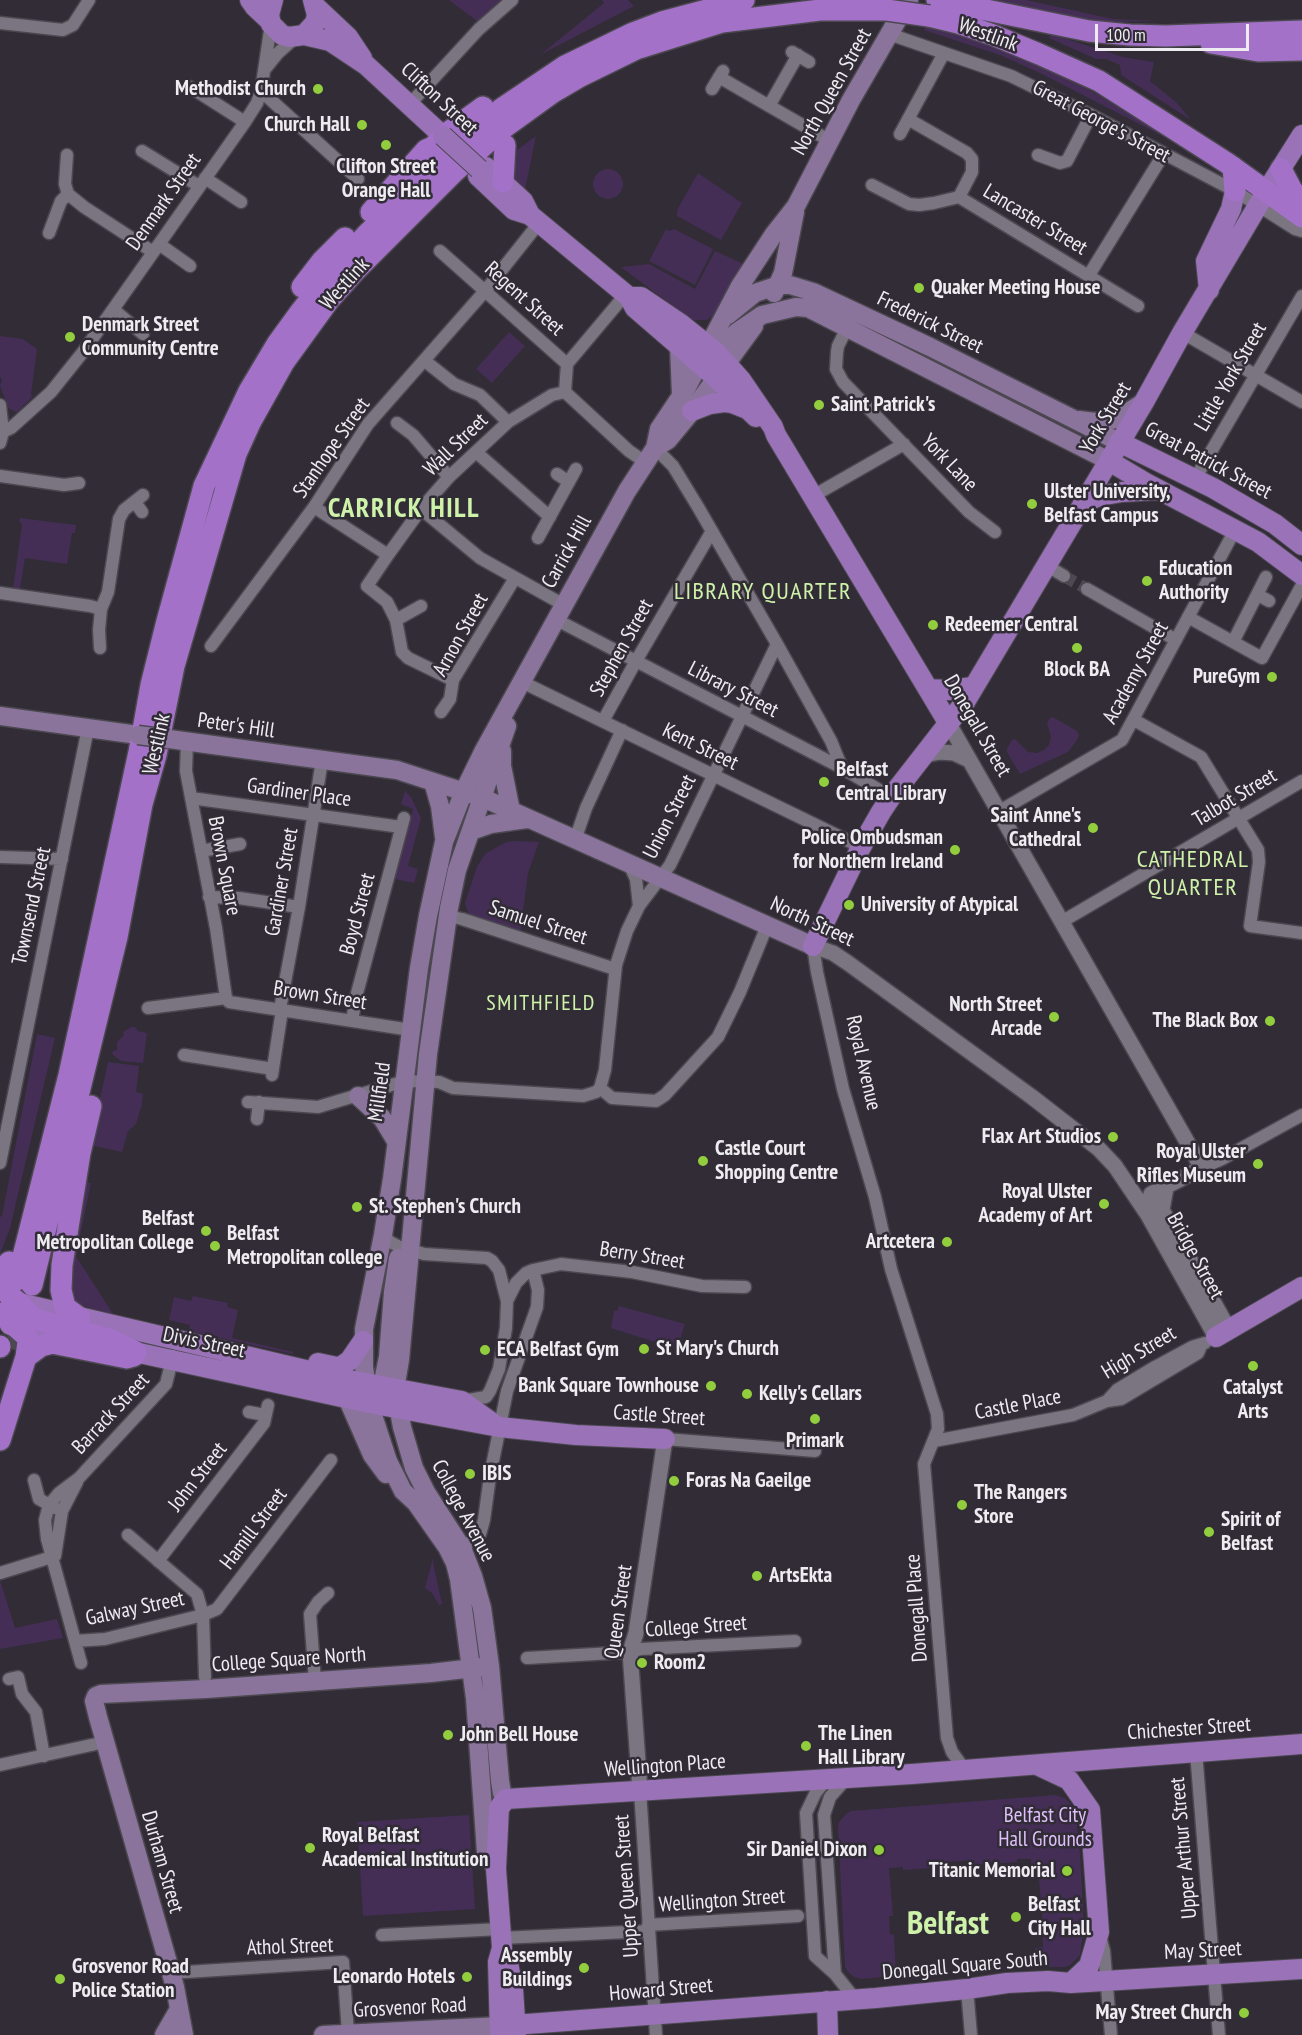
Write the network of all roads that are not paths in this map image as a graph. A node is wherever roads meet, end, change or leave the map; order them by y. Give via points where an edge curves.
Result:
1 (89, 0) edge
2 (250, 0) edge
3 (273, 0) edge
4 (512, 0) edge
5 (692, 0) edge
6 (909, 0) edge
7 (314, 2) edge
8 (933, 8) edge
9 (747, 9) edge
10 (270, 22) junction
11 (0, 23) edge
12 (1302, 31) edge
13 (889, 34) junction
14 (300, 36) junction
15 (1166, 36) junction
16 (1302, 50) edge
17 (944, 52) junction
18 (809, 62) dead end
19 (366, 65) junction
20 (266, 69) junction
21 (190, 87) dead end
22 (712, 89) dead end
23 (261, 91) junction
24 (409, 105) junction
25 (769, 106) junction
26 (1090, 115) junction
27 (908, 119) junction
28 (245, 122) junction
29 (437, 130) junction
30 (900, 134) dead end
31 (1302, 135) edge
32 (830, 141) junction
33 (505, 145) junction
34 (142, 151) dead end
35 (67, 155) dead end
36 (1038, 155) dead end
37 (1163, 155) junction
38 (1233, 167) junction
39 (479, 169) junction
40 (1281, 169) junction
41 (358, 179) dead end
42 (202, 182) junction
43 (503, 182) junction
44 (872, 185) dead end
45 (1235, 191) junction
46 (68, 194) junction
47 (959, 196) junction
48 (1262, 199) junction
49 (241, 202) dead end
50 (1302, 202) edge
51 (796, 206) junction
52 (1302, 217) edge
53 (535, 219) junction
54 (1302, 231) edge
55 (49, 233) dead end
56 (787, 246) junction
57 (766, 247) junction
58 (156, 248) junction
59 (440, 250) dead end
60 (756, 263) junction
61 (190, 266) dead end
62 (1089, 275) junction
63 (779, 285) junction
64 (1209, 290) junction
65 (486, 291) junction
66 (813, 292) junction
67 (627, 296) junction
68 (1302, 296) edge
69 (1138, 306) dead end
70 (114, 310) junction
71 (762, 315) junction
72 (722, 320) junction
73 (847, 328) junction
74 (1183, 333) junction
75 (144, 334) dead end
76 (679, 346) junction
77 (717, 360) junction
78 (425, 361) junction
79 (567, 364) junction
80 (698, 364) junction
81 (1254, 374) junction
82 (566, 388) junction
83 (1144, 402) junction
84 (1302, 402) edge
85 (687, 403) junction
86 (0, 405) edge
87 (749, 411) junction
88 (1075, 420) junction
89 (508, 422) junction
90 (397, 423) dead end
91 (1, 435) edge
92 (776, 435) junction
93 (1119, 442) junction
94 (904, 444) junction
95 (476, 452) junction
96 (650, 455) junction
97 (1109, 461) junction
98 (576, 469) dead end
99 (557, 474) dead end
100 (0, 476) edge
101 (449, 477) junction
102 (1195, 479) junction
103 (569, 482) junction
104 (79, 483) dead end
105 (1158, 490) junction
106 (213, 491) junction
107 (813, 496) junction
108 (140, 503) dead end
109 (1083, 503) junction
110 (314, 507) junction
111 (421, 508) junction
112 (550, 517) junction
113 (1275, 524) junction
114 (1235, 530) junction
115 (712, 531) junction
116 (995, 532) dead end
117 (538, 538) dead end
118 (1302, 545) edge
119 (388, 555) junction
120 (1302, 561) edge
121 (1046, 565) junction
122 (1302, 575) edge
123 (1064, 576) tunnel mouth
124 (515, 578) junction
125 (1266, 578) dead end
126 (1302, 585) edge
127 (1087, 589) tunnel mouth
128 (0, 593) edge
129 (420, 606) dead end
130 (101, 609) junction
131 (560, 612) junction
132 (1188, 617) junction
133 (396, 620) junction
134 (1176, 640) junction
135 (1233, 642) junction
136 (777, 644) junction
137 (212, 646) dead end
138 (100, 648) dead end
139 (636, 661) junction
140 (453, 680) junction
141 (522, 682) junction
142 (973, 687) junction
143 (928, 689) junction
144 (441, 711) dead end
145 (0, 716) edge
146 (742, 717) junction
147 (1134, 720) junction
148 (603, 721) junction
149 (949, 724) junction
150 (88, 728) junction
151 (622, 730) junction
152 (178, 741) junction
153 (501, 743) junction
154 (925, 755) junction
155 (322, 760) junction
156 (969, 760) junction
157 (842, 768) junction
158 (714, 774) junction
159 (1302, 781) edge
160 (433, 782) junction
161 (464, 791) junction
162 (891, 797) junction
163 (191, 798) junction
164 (483, 798) junction
165 (998, 812) junction
166 (313, 815) junction
167 (519, 815) junction
168 (1239, 819) junction
169 (402, 823) joint
170 (471, 831) junction
171 (575, 840) junction
172 (444, 842) junction
173 (240, 844) dead end
174 (861, 847) junction
175 (201, 851) junction
176 (0, 857) edge
177 (62, 859) junction
178 (629, 864) junction
179 (661, 878) junction
180 (209, 897) junction
181 (639, 906) junction
182 (299, 908) junction
183 (448, 916) junction
184 (1063, 921) junction
185 (766, 926) junction
186 (1302, 933) edge
187 (107, 938) junction
188 (813, 946) junction
189 (615, 969) junction
190 (226, 998) junction
191 (148, 1008) dead end
192 (281, 1010) junction
193 (352, 1021) junction
194 (411, 1029) junction
195 (184, 1055) dead end
196 (405, 1081) junction
197 (426, 1081) junction
198 (600, 1088) junction
199 (358, 1095) junction
200 (1302, 1115) edge
201 (257, 1119) dead end
202 (396, 1141) junction
203 (0, 1163) edge
204 (1202, 1168) junction
205 (1128, 1185) junction
206 (1160, 1193) junction
207 (1148, 1215) junction
208 (383, 1235) junction
209 (405, 1249) junction
210 (62, 1265) junction
211 (533, 1270) junction
212 (15, 1274) edge
213 (745, 1287) dead end
214 (1302, 1287) edge
215 (507, 1301) junction
216 (8, 1315) edge
217 (80, 1318) junction
218 (1216, 1338) junction
219 (176, 1340) junction
220 (363, 1341) junction
221 (10, 1350) edge
222 (139, 1353) junction
223 (172, 1360) junction
224 (294, 1367) junction
225 (381, 1386) junction
226 (0, 1396) edge
227 (486, 1397) junction
228 (347, 1398) junction
229 (462, 1401) junction
230 (1107, 1401) joint
231 (384, 1406) junction
232 (249, 1413) dead end
233 (499, 1427) junction
234 (665, 1439) junction
235 (0, 1440) edge
236 (934, 1441) junction
237 (815, 1451) dead end
238 (331, 1460) dead end
239 (79, 1478) junction
240 (34, 1480) dead end
241 (410, 1497) junction
242 (49, 1505) junction
243 (62, 1511) junction
244 (128, 1535) dead end
245 (462, 1548) junction
246 (54, 1559) junction
247 (158, 1561) junction
248 (0, 1573) edge
249 (328, 1593) dead end
250 (203, 1616) junction
251 (75, 1641) junction
252 (795, 1641) dead end
253 (467, 1643) junction
254 (630, 1652) junction
255 (527, 1658) dead end
256 (81, 1663) dead end
257 (490, 1668) junction
258 (471, 1670) junction
259 (431, 1673) junction
260 (205, 1677) dead end
261 (9, 1679) dead end
262 (315, 1681) junction
263 (94, 1701) joint
264 (105, 1742) junction
265 (1302, 1744) edge
266 (1196, 1752) junction
267 (44, 1756) junction
268 (1034, 1764) junction
269 (0, 1765) edge
270 (965, 1770) junction
271 (847, 1778) junction
272 (827, 1779) junction
273 (640, 1790) junction
274 (506, 1799) junction
275 (496, 1869) junction
276 (798, 1916) dead end
277 (649, 1928) junction
278 (1099, 1932) junction
279 (382, 1935) dead end
280 (501, 1938) junction
281 (1302, 1969) edge
282 (170, 1973) junction
283 (835, 1974) junction
284 (1215, 1975) junction
285 (1107, 1980) junction
286 (1071, 1983) junction
287 (967, 1989) junction
288 (855, 1999) junction
289 (827, 2001) junction
290 (179, 2009) junction
291 (655, 2015) junction
292 (508, 2030) edge
293 (348, 2033) junction
294 (164, 2035) edge
295 (184, 2035) edge
296 (323, 2035) edge
297 (656, 2035) edge
298 (828, 2035) edge
299 (971, 2035) edge
300 (1111, 2035) edge
301 (1219, 2035) edge

1 - 11 street via 73,25 63,30
2 - 10 main road, Clifton Street
3 - 10 main road
4 - 24 street via 479,29
5 - 29 highway via 612,27 565,51
6 - 13 main road, North Queen Street
7 - 14 main road via 315,23
7 - 19 main road, Clifton Street via 348,37
8 - 9 highway, Westlink, bridge
8 - 15 highway, Westlink via 1130,36
8 - 38 highway, Westlink via 958,23 1099,81
9 - 33 highway via 712,37 652,56 603,79
9 - 106 highway, Westlink via 662,22 598,49 529,89 474,132 366,235 277,344 249,391
10 - 14 main road, Clifton Street via 282,35
10 - 20 street, Denmark Street
12 - 15 highway, Westlink
13 - 17 street, Great George's Street
13 - 32 main road, North Queen Street
14 - 19 main road, Clifton Street via 330,41
14 - 20 street, Denmark Street via 278,53
15 - 16 highway, Westlink via 1258,51
17 - 26 street, Great George's Street via 1011,76
17 - 27 street
18 - 25 street via 794,53
19 - 24 main road, Clifton Street
20 - 23 street, Denmark Street
21 - 28 street
22 - 25 street via 721,73
23 - 28 street, Denmark Street
23 - 41 street
24 - 29 main road, Clifton Street
25 - 32 street
26 - 36 street via 1068,161 1060,163
26 - 37 street, Great George's Street
27 - 30 street
27 - 47 street via 972,159 972,172
28 - 42 street, Denmark Street
29 - 39 main road, Clifton Street, bridge
29 - 106 highway via 433,147 322,261 276,320 218,425 210,447
31 - 40 main road, York Street
32 - 51 main road, North Queen Street
33 - 39 highway
33 - 43 highway
34 - 42 street
35 - 46 street
37 - 45 street, Great George's Street
37 - 62 street
38 - 45 highway
38 - 48 highway, Westlink
39 - 43 main road, Clifton Street via 486,167
39 - 53 main road, Clifton Street via 478,176 514,210
39 - 106 highway via 430,213 342,305 287,380 243,463
40 - 48 main road, York Street
40 - 50 highway
42 - 49 street
42 - 58 street, Denmark Street
43 - 53 main road, Clifton Street
44 - 47 street, Lancaster Street via 909,204
45 - 48 street, Great George's Street
45 - 64 main road via 1231,209 1206,261
46 - 55 street via 61,201
46 - 58 street
47 - 62 street, Lancaster Street
48 - 52 highway, Great George's Street
48 - 54 street, Great George's Street via 1294,229
48 - 64 main road, York Street
51 - 56 main road, North Queen Street
51 - 57 main road, North Queen Street
53 - 65 street, Stanhope Street
53 - 67 main road, Clifton Street
56 - 57 main road
56 - 60 main road
56 - 63 main road, North Queen Street
56 - 66 main road via 795,270
57 - 60 main road, North Queen Street
58 - 61 street
58 - 70 street, Denmark Street
59 - 65 street, Regent Street
60 - 72 main road, North Queen Street
62 - 69 street, Lancaster Street
63 - 66 main road, Frederick Street
63 - 71 main road, North Queen Street
63 - 72 main road via 755,293
64 - 74 main road, York Street
65 - 78 street, Stanhope Street
65 - 79 street, Regent Street
66 - 88 main road, Frederick Street
67 - 76 main road, Clifton Street via 635,308
67 - 77 main road, Clifton Street via 641,297 681,324
67 - 79 street
68 - 81 street, Little York Street
70 - 75 street
70 - 91 street, Denmark Street via 51,393
71 - 73 main road, Frederick Street via 802,307
71 - 77 main road, North Queen Street
72 - 77 main road, North Queen Street
73 - 94 street, York Lane via 838,346 836,369 843,382
73 - 97 main road, Frederick Street
74 - 81 street
74 - 83 main road, York Street
76 - 80 main road, Clifton Street
76 - 85 main road
77 - 80 main road, Donegall Street
77 - 85 main road, Carrick Hill
77 - 87 main road, Donegall Street
77 - 92 main road, Donegall Street via 762,410
78 - 89 street via 454,384 480,394
78 - 110 street, Stanhope Street via 368,424
79 - 82 street, Regent Street
80 - 85 main road, Carrick Hill
81 - 84 street
81 - 102 street, Little York Street
82 - 89 street, Wall Street
82 - 96 street via 629,451
83 - 88 main road via 1118,419
83 - 93 main road, York Street
85 - 87 main road via 725,402
85 - 96 main road, Carrick Hill via 668,440
86 - 91 street
87 - 92 main road, Donegall Street
88 - 93 main road, Frederick Street
89 - 95 street, Wall Street
90 - 101 street via 413,435
92 - 107 main road, Donegall Street
93 - 97 main road, York Street
93 - 102 main road, Great Patrick Street
94 - 107 street
94 - 116 street, York Lane via 969,512
95 - 101 street, Wall Street
95 - 112 street
96 - 115 street via 673,466
96 - 131 main road, Carrick Hill
97 - 105 main road
97 - 109 main road, York Street
98 - 103 street
99 - 103 street
100 - 104 street via 64,485
101 - 111 street, Wall Street
102 - 113 main road, Great Patrick Street
103 - 112 street
105 - 109 main road via 1122,492
105 - 114 main road
106 - 187 highway, Westlink via 167,621 151,685
107 - 143 main road, Donegall Street
108 - 130 street via 124,510 119,519 108,592
109 - 121 main road, York Street
110 - 119 street
110 - 137 street, Stanhope Street
111 - 119 street, Wall Street
111 - 124 street, Library Street via 480,558
112 - 117 street
113 - 118 main road, Great Patrick Street
113 - 120 main road
114 - 122 main road
114 - 132 street, Academy Street
115 - 136 street
115 - 139 street, Stephen Street
119 - 133 street, Wall Street via 367,586 387,602
121 - 123 street
121 - 142 main road, York Street
124 - 131 street, Library Street
124 - 140 street, Arnon Street
125 - 135 street via 1263,598
126 - 135 street via 1262,658
127 - 134 street
128 - 130 street
129 - 133 street
130 - 138 street
131 - 139 street, Library Street
131 - 141 main road, Carrick Hill
132 - 134 street, Academy Street
132 - 135 street
133 - 140 street via 402,652
134 - 147 street, Academy Street
136 - 146 street, Union Street
136 - 157 street
139 - 146 street, Library Street
139 - 148 street, Stephen Street
140 - 144 street, Arnon Street via 450,699
141 - 148 street, Kent Street
141 - 153 main road, Carrick Hill
141 - 161 main road, Carrick Hill
142 - 143 main road
142 - 149 main road, York Street
143 - 149 main road, Donegall Street
145 - 150 main road, Peter's Hill
146 - 157 street, Library Street
146 - 158 street, Union Street
147 - 165 street, Academy Street via 1122,740
147 - 168 street via 1201,757
148 - 151 street, Kent Street
149 - 154 main road
149 - 156 street, Donegall Street
150 - 152 main road, Peter's Hill, bridge
150 - 177 street, Townsend Street
151 - 158 street, Kent Street
151 - 171 street
152 - 155 main road, Peter's Hill
152 - 163 street, Brown Square
153 - 164 main road, Carrick Hill
153 - 167 main road via 502,766
154 - 156 street via 954,753
154 - 162 main road
155 - 160 main road, Peter's Hill via 397,771
155 - 166 street, Gardiner Street
156 - 165 street, Donegall Street
157 - 162 street, Library Street
158 - 174 street, Kent Street
158 - 179 street, Union Street
159 - 168 street, Talbot Street
160 - 161 main road, Peter's Hill
160 - 172 main road
161 - 164 main road, North Street
161 - 172 main road, Millfield
162 - 174 main road
163 - 166 street, Gardiner Place
163 - 175 street, Brown Square
164 - 167 main road, North Street
164 - 170 main road, Millfield
165 - 184 street, Donegall Street
166 - 169 street, Gardiner Place
166 - 182 street, Gardiner Street
167 - 170 main road
167 - 171 main road, North Street
168 - 184 street, Talbot Street
168 - 186 street via 1260,855 1250,926
169 - 193 street, Boyd Street
170 - 183 main road, Millfield
171 - 178 main road, North Street
172 - 194 main road, Millfield
173 - 175 street
174 - 188 main road
175 - 180 street, Brown Square
176 - 177 street
177 - 203 street, Townsend Street
178 - 179 main road, North Street
178 - 181 street via 636,879
179 - 181 street, Union Street
179 - 185 main road, North Street
180 - 182 street via 239,897
180 - 190 street, Brown Square
181 - 189 street, Union Street
182 - 192 street, Gardiner Street
183 - 189 street, Samuel Street
183 - 197 main road, Millfield
184 - 204 street, Donegall Street
185 - 188 main road, North Street
185 - 198 street via 718,1036 665,1095 656,1101 612,1098
187 - 210 highway via 119,962 80,1153
187 - 212 highway, Westlink
187 - 212 highway via 84,964 66,1022
188 - 205 street, North Street via 848,963 1032,1096 1099,1149
188 - 236 street, Royal Avenue via 843,1089 875,1197 891,1269 938,1414
189 - 198 street, Union Street
190 - 191 street
190 - 192 street, Brown Street via 229,1002
192 - 193 street, Brown Street
192 - 195 street, Gardiner Street via 272,1072
193 - 194 street, Brown Street
194 - 196 main road, Millfield
196 - 197 street
196 - 199 street
196 - 202 main road, Millfield
197 - 198 street via 453,1088 584,1096
197 - 209 main road, Millfield
199 - 201 street via 318,1107 254,1102
199 - 202 main road via 382,1118
200 - 204 street
202 - 208 main road, Millfield
204 - 206 street
205 - 206 street
205 - 207 street, North Street
206 - 207 street, Bridge Street via 1148,1205
206 - 218 street, Bridge Street via 1163,1214
207 - 218 street, Bridge Street
208 - 209 street
208 - 220 main road, Millfield
209 - 215 street via 488,1258 499,1270
209 - 225 main road, Millfield via 400,1360
210 - 216 highway via 48,1290
210 - 217 highway via 65,1307
211 - 213 street, Berry Street via 561,1264 632,1272 702,1286
211 - 215 street via 516,1283
211 - 233 street via 537,1307 507,1391
212 - 216 highway via 5,1280
214 - 218 main road, High Street
215 - 227 street via 499,1369
216 - 217 highway
216 - 221 highway via 28,1341
216 - 222 highway via 109,1339
217 - 219 main road, Divis Street
218 - 230 street, High Street via 1155,1367 1117,1390
219 - 223 street, Barrack Street
219 - 224 main road, Divis Street
220 - 224 main road via 342,1366 304,1360
220 - 225 main road, Millfield
221 - 222 highway via 52,1343 127,1358
221 - 226 highway
221 - 235 highway
222 - 223 main road, Divis Street
223 - 228 main road, Divis Street
223 - 239 street, Barrack Street via 166,1384
224 - 225 main road, Divis Street
225 - 229 main road, Castle Street
225 - 231 main road, Millfield
225 - 231 main road, Millfield
227 - 229 street
227 - 233 street
228 - 231 main road, Divis Street
228 - 241 main road via 375,1459
229 - 233 main road, Castle Street
230 - 236 street, Castle Place via 1055,1418
231 - 233 main road, Castle Street
231 - 241 main road, College Avenue via 382,1445
231 - 245 main road, College Avenue via 426,1492
232 - 247 street, John Street via 267,1410 264,1424
233 - 234 main road, Castle Street
233 - 245 street via 480,1534
234 - 237 street, Castle Street
234 - 254 street, Queen Street
236 - 270 street, Donegall Place via 924,1464 947,1738
238 - 250 street, Hamill Street via 227,1597 217,1609
239 - 242 street, Barrack Street
239 - 243 street, Barrack Street
240 - 242 street via 39,1499
241 - 253 main road, College Avenue via 455,1563
242 - 243 street
242 - 246 street via 45,1520
243 - 246 street
244 - 247 street
245 - 257 main road, College Avenue via 482,1608
246 - 248 street
246 - 251 street
247 - 250 street via 197,1594
249 - 262 street via 310,1614
250 - 251 street, Galway Street via 105,1639
250 - 260 street
251 - 256 street
252 - 254 street, College Street
253 - 258 main road, College Avenue
253 - 259 main road via 449,1662
254 - 255 street, College Street
254 - 273 street, Queen Street
257 - 258 main road, College Square North
257 - 274 main road, College Avenue via 500,1781
258 - 259 main road, College Square North
258 - 275 main road, College Avenue via 486,1852
259 - 262 main road, College Square North
261 - 267 street via 18,1677 22,1694 36,1712
262 - 263 main road, College Square North via 101,1694
263 - 264 main road, Durham Street
264 - 267 street
264 - 282 main road, Durham Street
265 - 266 main road, Chichester Street
266 - 268 main road, Chichester Street
266 - 284 street, Upper Arthur Street
267 - 269 street
268 - 270 main road, Chichester Street
268 - 278 main road via 1069,1780 1090,1810
270 - 271 main road, Wellington Place
271 - 272 main road, Wellington Place
271 - 283 street via 830,1797 824,1815
272 - 273 main road, Wellington Place
272 - 283 street via 806,1813 815,1956
273 - 274 main road, Wellington Place
273 - 277 street, Upper Queen Street
274 - 275 main road via 500,1808
275 - 280 main road
276 - 277 street, Wellington Street
277 - 280 street, Wellington Street
277 - 291 street, Upper Queen Street
278 - 285 street
278 - 286 main road via 1089,1966
279 - 280 street, Wellington Street
280 - 292 main road via 513,1989
281 - 284 main road, May Street
282 - 290 main road, Durham Street
282 - 293 street, Athol Street via 343,1962
283 - 288 street
284 - 285 main road, May Street
284 - 301 street, Upper Arthur Street
285 - 286 main road, Donegall Square South
285 - 300 street
286 - 287 main road, Donegall Square South via 1027,1982
287 - 288 main road, Donegall Square South
287 - 299 street
288 - 289 main road, Donegall Square South
289 - 291 main road, Howard Street
289 - 298 main road
290 - 294 main road
290 - 295 main road, Durham Street
291 - 292 main road, Howard Street
291 - 297 street, Upper Queen Street
292 - 293 main road, Grosvenor Road
293 - 296 main road, Grosvenor Road

